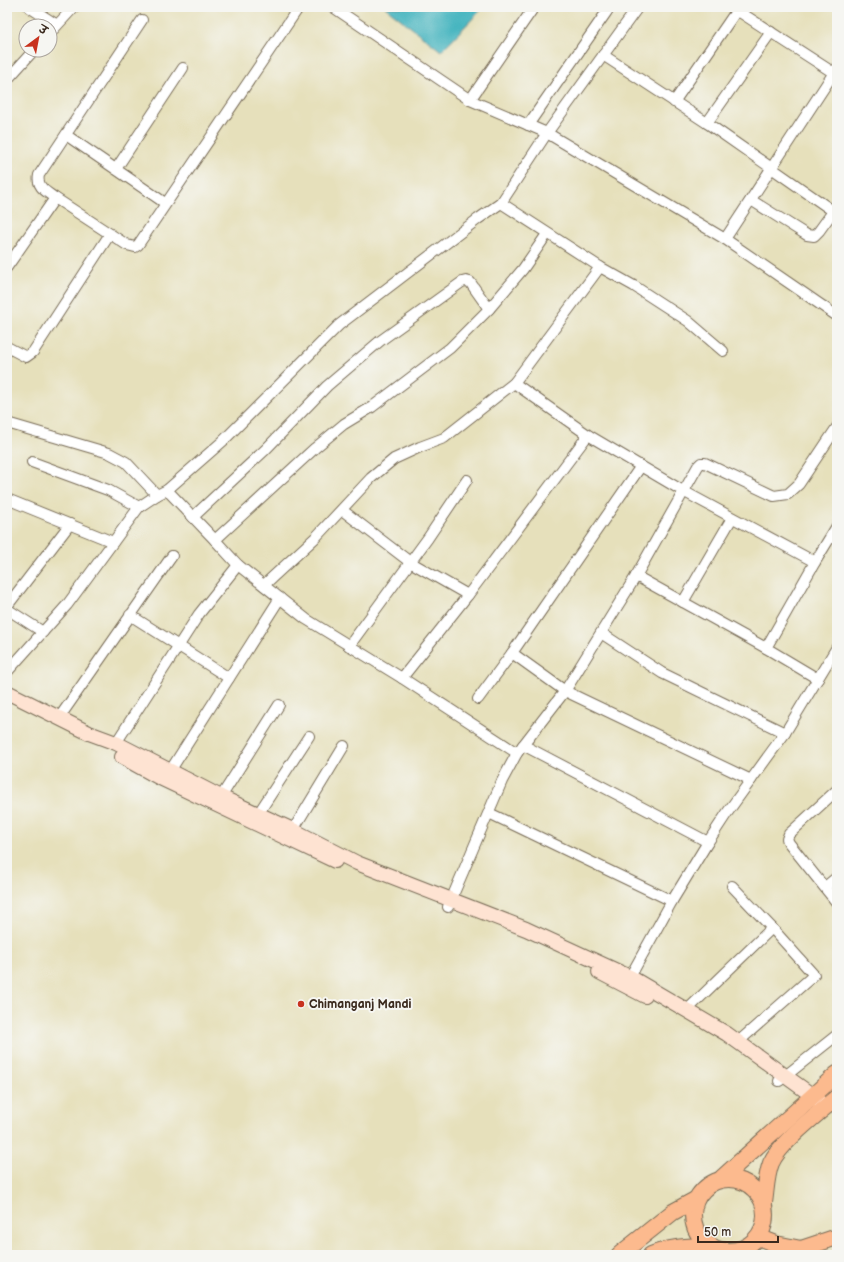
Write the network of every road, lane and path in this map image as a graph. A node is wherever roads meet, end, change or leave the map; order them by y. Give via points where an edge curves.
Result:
1 (29, 7) edge
2 (74, 7) edge
3 (299, 7) edge
4 (333, 7) edge
5 (534, 7) edge
6 (610, 7) edge
7 (638, 7) edge
8 (736, 8) edge
9 (42, 18) edge
10 (142, 20) dead end
11 (58, 25) edge
12 (771, 32) junction
13 (603, 55) junction
14 (27, 58) edge
15 (183, 68) dead end
16 (836, 72) edge
17 (7, 80) edge
18 (470, 100) junction
19 (674, 102) junction
20 (707, 123) junction
21 (528, 125) junction
22 (547, 133) junction
23 (66, 135) junction
24 (772, 168) junction
25 (116, 169) junction
26 (55, 198) junction
27 (751, 200) junction
28 (165, 203) junction
29 (502, 203) junction
30 (835, 208) edge
31 (110, 234) junction
32 (547, 234) junction
33 (726, 239) junction
34 (7, 267) edge
35 (600, 267) junction
36 (489, 309) junction
37 (837, 316) edge
38 (7, 347) edge
39 (723, 352) dead end
40 (514, 384) junction
41 (7, 423) edge
42 (837, 427) edge
43 (588, 435) junction
44 (32, 462) dead end
45 (641, 466) junction
46 (468, 480) dead end
47 (167, 490) junction
48 (683, 491) junction
49 (157, 495) junction
50 (7, 499) edge
51 (139, 507) junction
52 (342, 510) junction
53 (193, 517) junction
54 (732, 518) junction
55 (70, 524) junction
56 (837, 526) edge
57 (215, 540) junction
58 (113, 542) junction
59 (172, 556) dead end
60 (410, 562) junction
61 (815, 562) junction
62 (238, 565) junction
63 (636, 576) junction
64 (264, 584) junction
65 (468, 595) junction
66 (280, 598) junction
67 (683, 602) junction
68 (7, 608) edge
69 (130, 615) junction
70 (43, 632) junction
71 (601, 633) junction
72 (179, 646) junction
73 (349, 646) junction
74 (837, 647) edge
75 (766, 648) junction
76 (512, 653) junction
77 (7, 672) edge
78 (229, 678) junction
79 (402, 678) junction
80 (818, 679) junction
81 (565, 690) junction
82 (7, 692) edge
83 (478, 699) dead end
84 (279, 705) dead end
85 (59, 718) junction
86 (785, 733) junction
87 (89, 734) junction
88 (309, 736) dead end
89 (116, 743) junction
90 (344, 746) dead end
91 (520, 749) junction
92 (170, 771) junction
93 (751, 780) junction
94 (837, 790) edge
95 (221, 797) junction
96 (489, 813) junction
97 (258, 814) junction
98 (291, 835) junction
99 (708, 842) junction
100 (837, 877) edge
101 (732, 886) dead end
102 (825, 887) junction
103 (672, 901) junction
104 (837, 902) edge
105 (449, 903) junction
106 (772, 928) junction
107 (630, 977) junction
108 (686, 1010) junction
109 (837, 1035) edge
110 (738, 1042) junction
111 (837, 1074) edge
112 (782, 1079) junction
113 (837, 1097) edge
114 (810, 1099) junction
115 (822, 1110) junction
116 (722, 1178) junction
117 (695, 1200) junction
118 (764, 1203) junction
119 (758, 1237) junction
120 (837, 1237) edge
121 (710, 1246) junction
122 (837, 1247) edge
123 (733, 1253) edge
124 (620, 1255) edge
125 (651, 1255) edge
126 (817, 1255) edge

1 - 9 street
2 - 11 street
3 - 28 street
4 - 18 street
5 - 18 street
6 - 21 street
7 - 13 street
8 - 12 street
8 - 19 street
10 - 23 street
12 - 16 street
12 - 20 street
13 - 19 street
13 - 22 street
14 - 17 street
15 - 25 street
16 - 24 street
18 - 21 street
19 - 20 street
20 - 24 street
21 - 22 street
22 - 29 street
22 - 33 street
23 - 25 street
23 - 26 street via 38,180 40,187
24 - 27 street
24 - 30 street
25 - 28 street
26 - 31 street
26 - 34 street
27 - 30 street via 807,235 814,236
27 - 33 street
28 - 31 street via 135,247 126,245
29 - 32 street
29 - 47 street via 340,325 223,441
31 - 38 street via 33,352 26,357
32 - 35 street
32 - 36 street via 523,269
33 - 37 street
35 - 39 street via 688,321
35 - 40 street
36 - 53 street via 470,282 462,282 380,341 327,386
36 - 57 street via 450,348 314,448
40 - 43 street
40 - 52 street via 444,438 394,459 371,478
41 - 49 street via 109,453 126,462
42 - 48 street via 799,484 788,494 774,496 705,463 698,466
43 - 45 street
43 - 65 street
44 - 51 street via 108,490
45 - 48 street
45 - 76 street
46 - 60 street
47 - 49 street
47 - 53 street
48 - 54 street
48 - 63 street
49 - 51 street
50 - 55 street
51 - 58 street
52 - 60 street
52 - 64 street
53 - 57 street
54 - 61 street
54 - 67 street
55 - 58 street
55 - 68 street
56 - 61 street
57 - 62 street
58 - 70 street via 67,605
59 - 69 street
60 - 65 street
60 - 73 street
61 - 75 street
62 - 64 street
62 - 72 street via 199,614
63 - 67 street
63 - 71 street
64 - 66 street
65 - 79 street
66 - 73 street via 306,619
66 - 78 street
67 - 75 street
68 - 70 street
69 - 72 street
69 - 85 street
70 - 77 street
71 - 81 street
71 - 86 street via 662,673
72 - 78 street
72 - 89 street
73 - 79 street
74 - 80 street
75 - 80 street
76 - 81 street
76 - 83 street
78 - 92 street
79 - 91 street
80 - 86 street
81 - 91 street
81 - 93 street
82 - 85 street
84 - 95 street
85 - 87 street
86 - 93 street
87 - 89 street
87 - 98 street via 109,749 158,777
88 - 97 street
89 - 92 street
90 - 98 street
91 - 96 street via 502,781
91 - 99 street
92 - 95 street
93 - 99 street
94 - 102 street via 789,834 787,839
95 - 97 street
96 - 103 street
96 - 105 street
97 - 98 street
98 - 105 street
99 - 103 street
100 - 102 street
101 - 106 street
102 - 104 street
103 - 107 street
105 - 107 street via 526,929
105 - 112 street via 572,958 638,992
106 - 108 street
106 - 110 street via 814,975
107 - 108 street
108 - 110 street
109 - 112 street
110 - 112 street
111 - 114 main road
112 - 114 street
113 - 115 main road
114 - 115 street
114 - 116 main road
115 - 118 main road via 783,1145 772,1162
116 - 117 main road via 706,1186
116 - 118 main road via 740,1179 755,1188
117 - 121 main road via 692,1217 697,1234
117 - 124 main road via 673,1212
118 - 119 main road via 765,1221
119 - 120 main road via 801,1249
119 - 123 main road
121 - 123 main road
121 - 125 main road via 676,1247
122 - 126 main road

